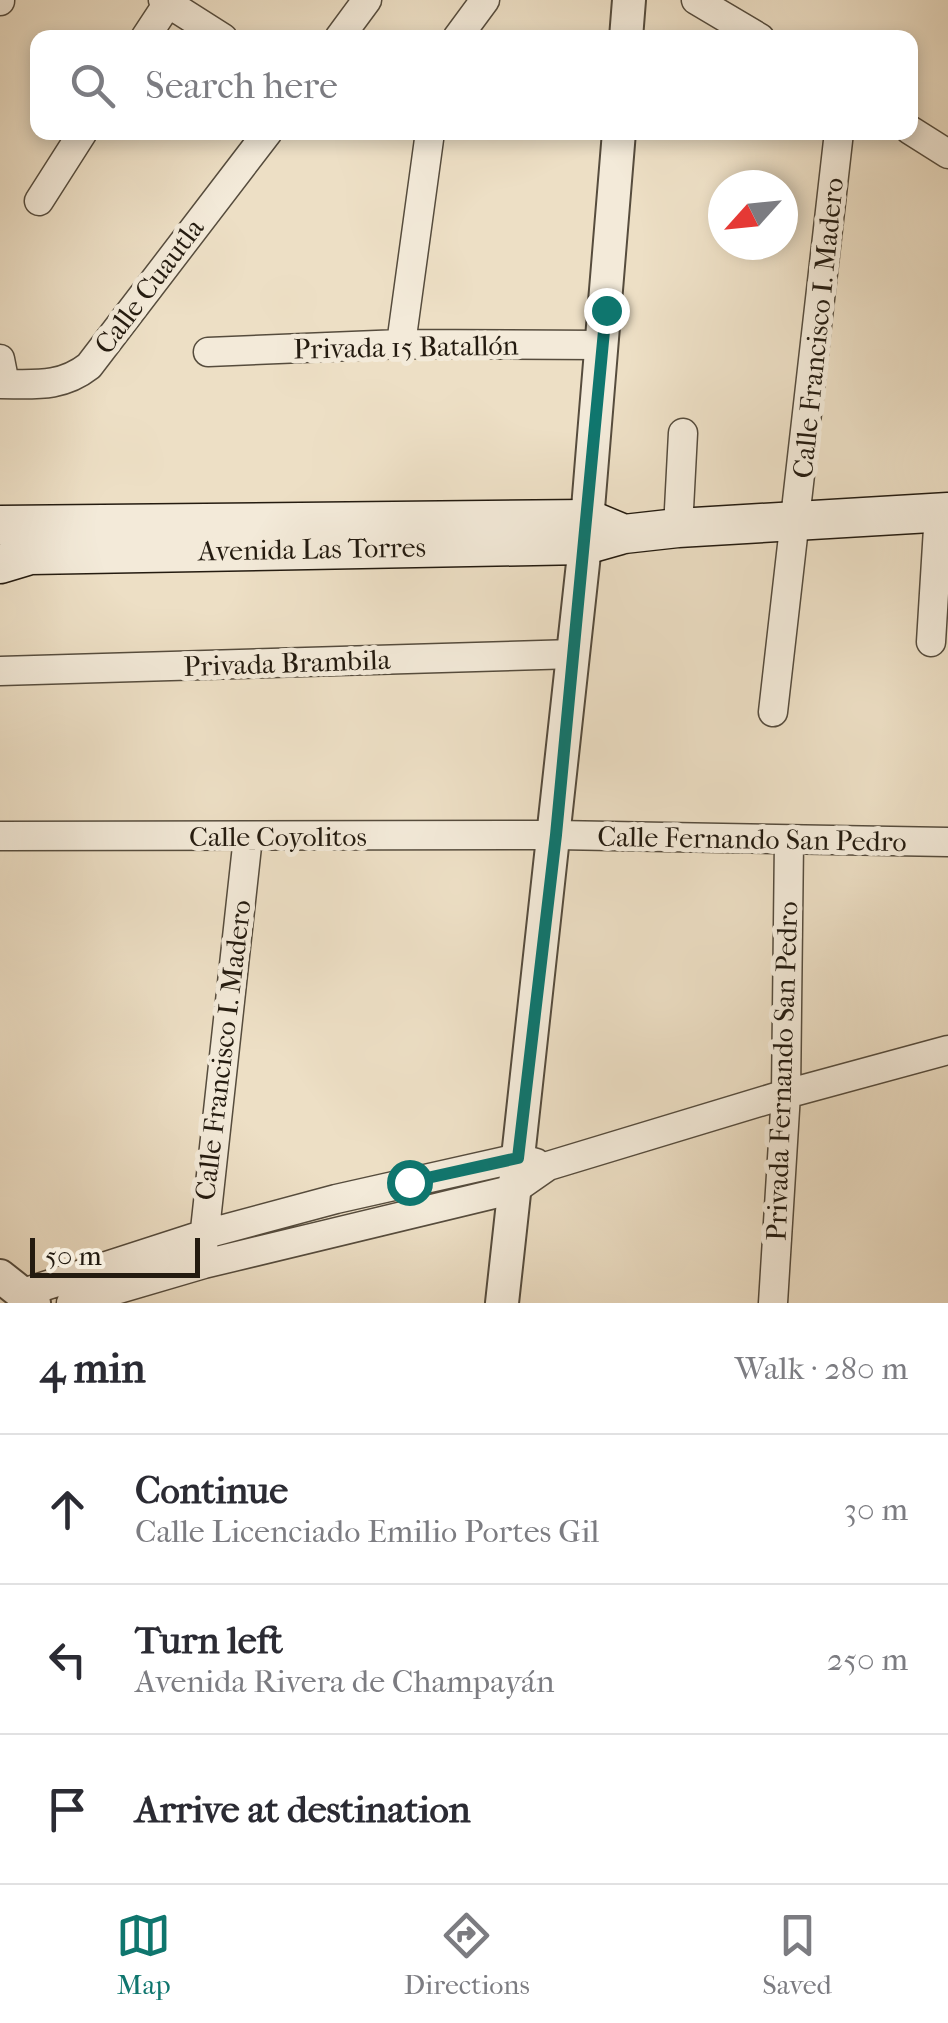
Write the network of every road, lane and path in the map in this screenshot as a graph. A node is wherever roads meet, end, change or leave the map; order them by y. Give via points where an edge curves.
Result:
1 (368, 0) edge
2 (484, 0) edge
3 (629, 0) edge
4 (696, 0) edge
5 (178, 4) edge
6 (153, 30) edge
7 (213, 30) edge
8 (346, 30) edge
9 (463, 30) edge
10 (627, 30) edge
11 (747, 30) edge
12 (918, 135) edge
13 (78, 140) edge
14 (262, 140) edge
15 (429, 140) edge
16 (618, 140) edge
17 (838, 140) edge
18 (948, 154) edge
19 (39, 201) dead end
20 (401, 344) junction
21 (603, 345) junction
22 (208, 352) dead end
23 (2, 376) edge
24 (683, 434) dead end
25 (943, 512) edge
26 (796, 523) junction
27 (0, 525) edge
28 (678, 528) junction
29 (587, 532) junction
30 (0, 564) edge
31 (931, 642) dead end
32 (574, 654) junction
33 (0, 671) edge
34 (773, 712) dead end
35 (556, 835) junction
36 (0, 836) edge
37 (248, 837) junction
38 (789, 840) junction
39 (948, 842) edge
40 (0, 845) edge
41 (948, 1050) edge
42 (786, 1094) junction
43 (527, 1171) junction
44 (202, 1234) junction
45 (204, 1264) junction
46 (16, 1294) edge
47 (71, 1303) edge
48 (502, 1303) edge
49 (773, 1303) edge

1 - 8 street
2 - 9 street
3 - 10 street
4 - 11 street
5 - 6 street
5 - 7 street
12 - 18 street
13 - 19 street
14 - 23 street, Calle Cuautla via 88,366 53,385
15 - 20 street
16 - 21 street
17 - 26 street, Calle Francisco I. Madero
20 - 21 street, Privada 15 Batallón
20 - 22 street, Privada 15 Batallón
21 - 29 street
24 - 28 street
25 - 26 main road, Avenida Las Torres
25 - 31 street
26 - 28 main road, Avenida Las Torres
26 - 34 street, Calle Francisco I. Madero
27 - 29 main road, Avenida Las Torres
28 - 29 main road, Avenida Las Torres
29 - 30 main road, Avenida Las Torres via 30,555
29 - 32 street
32 - 33 street, Privada Brambila
32 - 35 street
35 - 37 street, Calle Coyolitos
35 - 38 street, Calle Fernando San Pedro
35 - 43 street
36 - 37 street, Calle Coyolitos
36 - 40 street
37 - 44 street, Calle Francisco I. Madero
38 - 39 street, Calle Fernando San Pedro
38 - 42 street, Privada Fernando San Pedro
41 - 42 street
42 - 43 street
42 - 49 street, Privada Fernando San Pedro
43 - 44 street via 336,1199
43 - 45 street
43 - 48 street
44 - 45 street, Calle Francisco I. Madero
44 - 46 street
45 - 47 street

